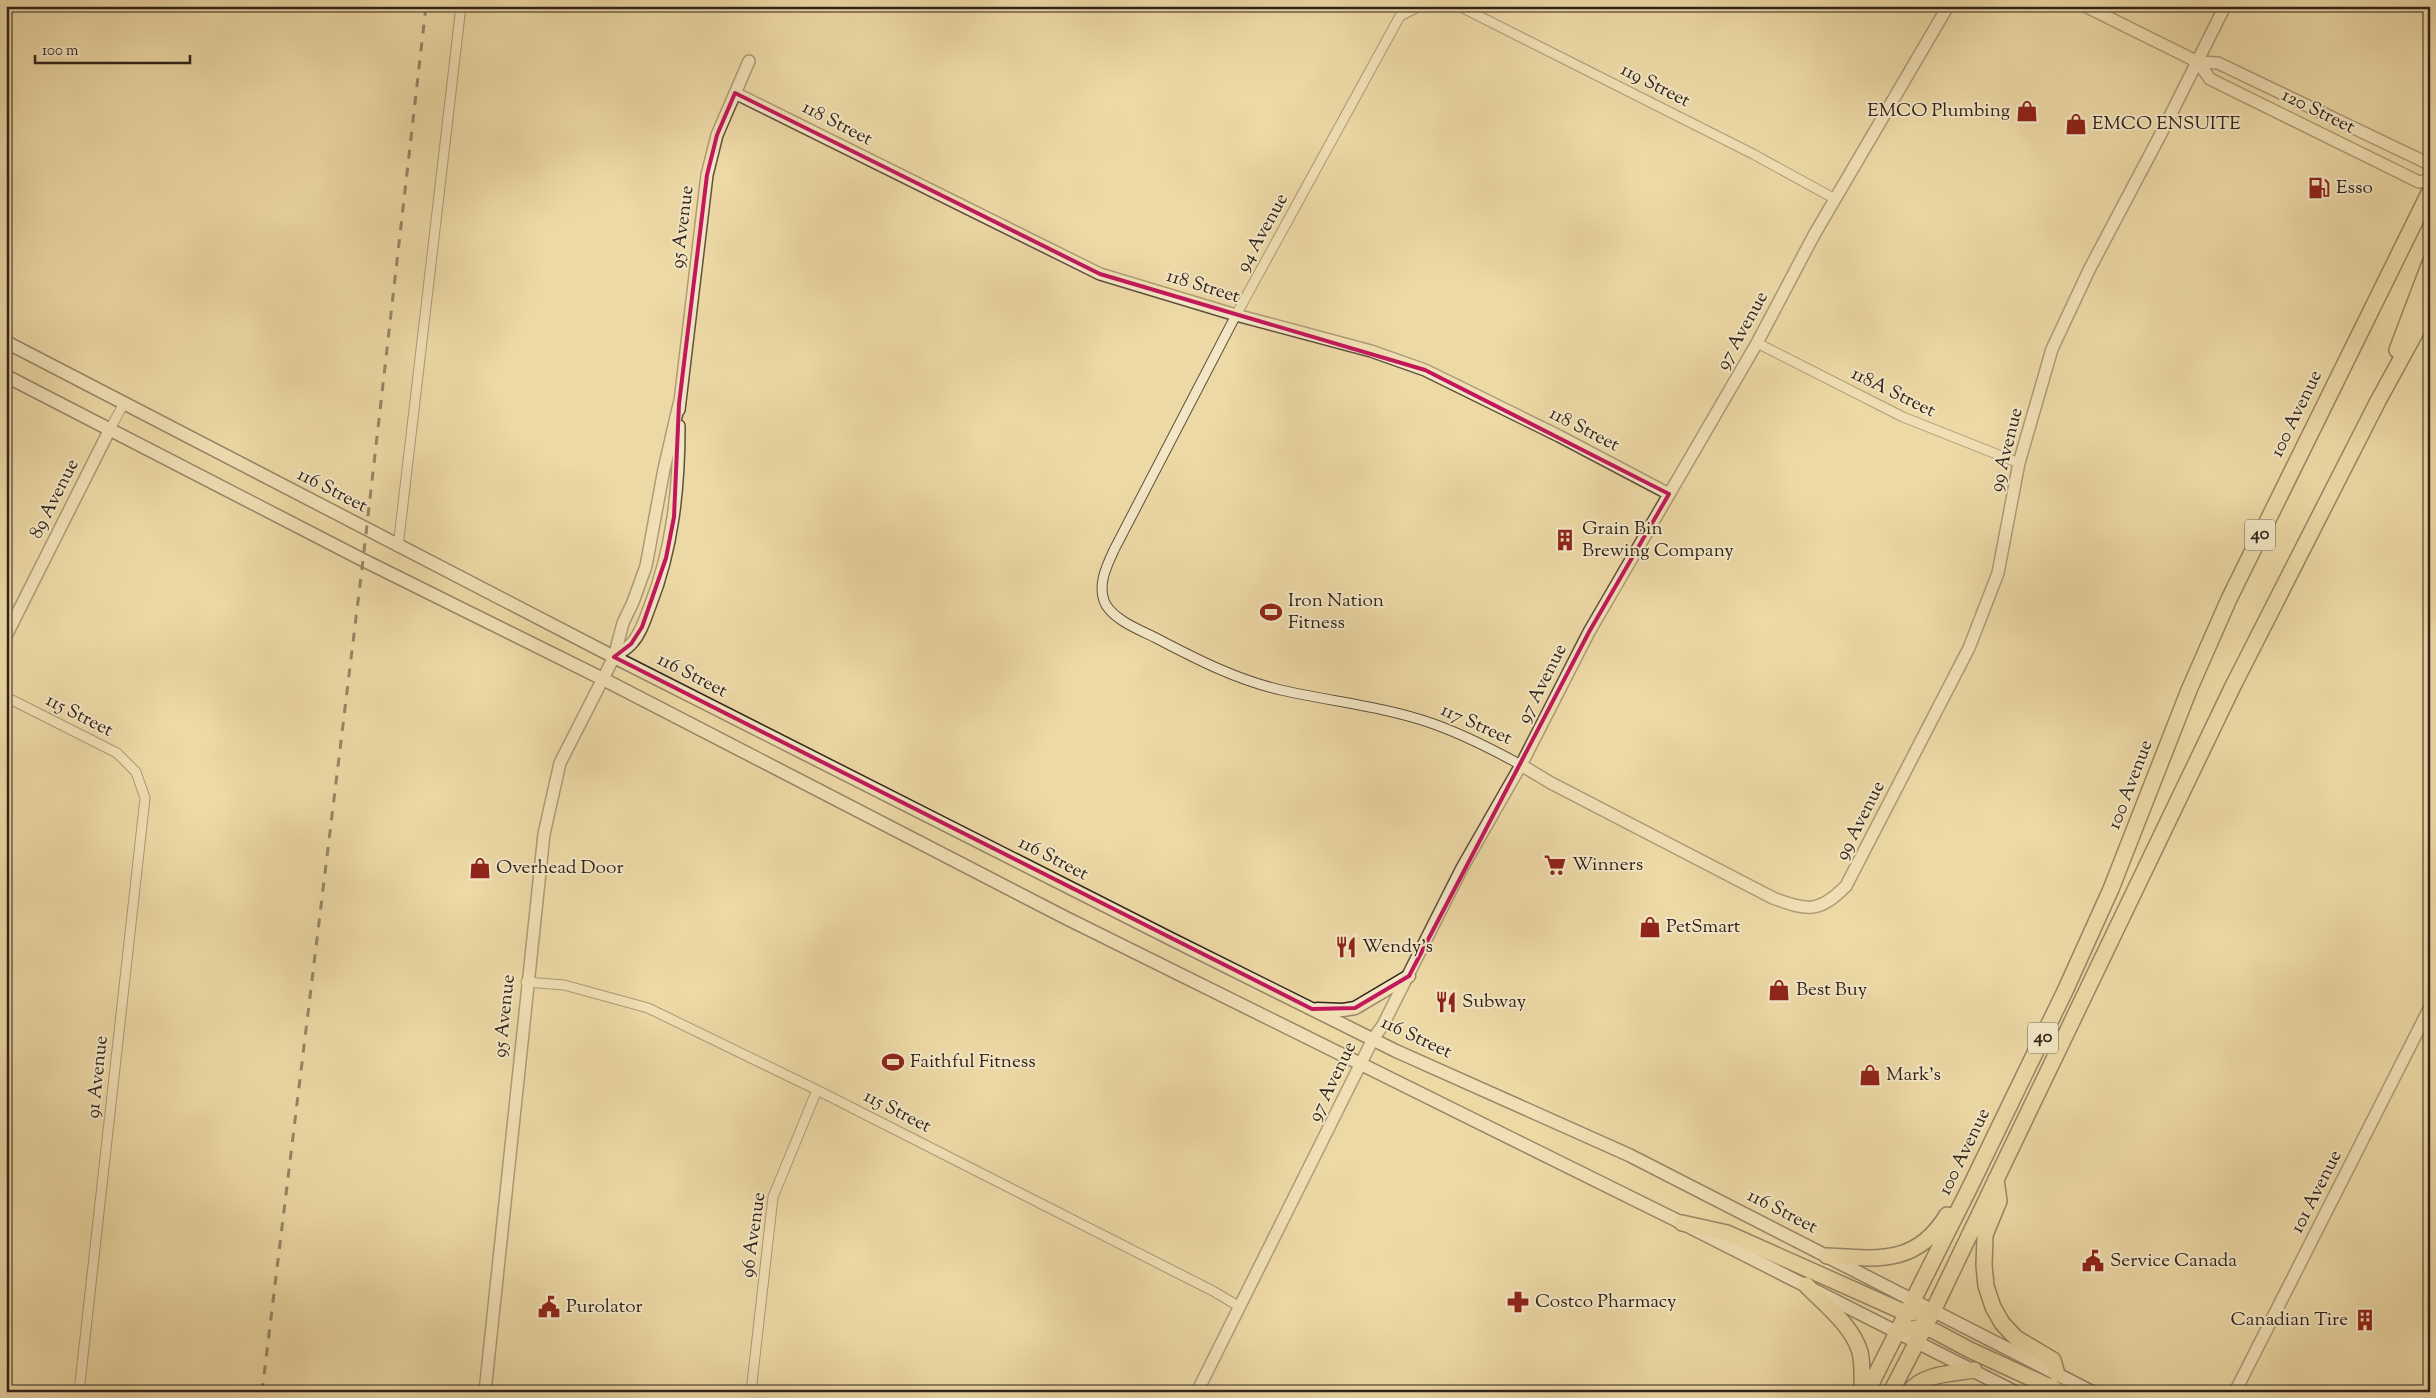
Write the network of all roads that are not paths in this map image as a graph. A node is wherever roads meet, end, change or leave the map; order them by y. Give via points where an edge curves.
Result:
1 (460, 6) edge
2 (1420, 6) edge
3 (1459, 6) edge
4 (1948, 6) edge
5 (2085, 6) edge
6 (2225, 6) edge
7 (749, 61) dead end
8 (2198, 62) junction
9 (735, 93) junction
10 (2430, 168) edge
11 (2430, 180) edge
12 (2430, 191) edge
13 (1836, 199) junction
14 (2430, 262) edge
15 (2430, 306) edge
16 (1236, 315) junction
17 (6, 342) edge
18 (1757, 343) junction
19 (6, 376) edge
20 (2378, 401) junction
21 (679, 404) junction
22 (123, 405) junction
23 (110, 429) junction
24 (2019, 463) junction
25 (1669, 494) junction
26 (398, 547) junction
27 (1102, 596) joint
28 (6, 636) edge
29 (614, 657) junction
30 (603, 679) junction
31 (6, 697) edge
32 (1521, 765) junction
33 (133, 769) joint
34 (1830, 902) joint
35 (1409, 976) junction
36 (526, 982) junction
37 (2430, 1007) edge
38 (1312, 1008) junction
39 (1373, 1039) junction
40 (1361, 1066) junction
41 (817, 1090) junction
42 (1996, 1178) junction
43 (1971, 1185) junction
44 (1682, 1223) junction
45 (1827, 1256) junction
46 (1806, 1285) junction
47 (1240, 1307) junction
48 (1909, 1307) junction
49 (1933, 1311) junction
50 (1925, 1326) junction
51 (1896, 1332) junction
52 (1916, 1343) junction
53 (1974, 1370) junction
54 (2057, 1374) junction
55 (79, 1392) edge
56 (485, 1392) edge
57 (751, 1392) edge
58 (1197, 1392) edge
59 (1862, 1392) edge
60 (1867, 1392) edge
61 (1891, 1392) edge
62 (1909, 1392) edge
63 (2015, 1392) edge
64 (2061, 1392) edge
65 (2092, 1392) edge
66 (2235, 1392) edge

1 - 26 street
2 - 16 street, 94 Avenue via 1400,16
3 - 13 street, 119 Street
4 - 13 street, 97 Avenue
5 - 8 street, 120 Street
6 - 8 street, 99 Avenue
7 - 9 street, 95 Avenue
8 - 10 street, 120 Street via 2218,64 2427,163
8 - 11 street, 120 Street via 2210,79 2419,182
8 - 24 street, 99 Avenue via 2089,270 2052,349
9 - 16 street, 118 Street via 1100,274
9 - 21 street, 95 Avenue via 718,135 707,175
12 - 43 main road, 100 Avenue / 40 via 2229,599 2189,690 2111,889
13 - 18 street, 97 Avenue
14 - 20 main road
15 - 20 main road, 100 Avenue / 40
16 - 25 street, 118 Street via 1371,351 1425,370
16 - 27 street, 94 Avenue via 1114,548 1103,574
17 - 22 main road, 116 Street
18 - 24 street, 118A Street via 1903,417
18 - 25 street, 97 Avenue
19 - 23 main road
20 - 42 main road, 100 Avenue / 40 via 2225,703
21 - 29 street, 95 Avenue via 646,566 623,623
21 - 29 street, 95 Avenue via 679,470 666,558 642,628 631,644
22 - 23 street, 89 Avenue
22 - 26 main road, 116 Street
23 - 28 street, 89 Avenue
23 - 30 main road
24 - 34 street, 99 Avenue via 1998,573 1969,648 1861,861 1846,886
25 - 32 street, 97 Avenue via 1590,632
26 - 29 main road, 116 Street
27 - 32 street, 117 Street via 1114,614 1135,628 1244,680 1424,720 1468,736
29 - 30 street, 95 Avenue
29 - 38 main road, 116 Street
30 - 36 street, 95 Avenue via 560,763 544,834
30 - 40 main road
31 - 33 street, 115 Street via 117,753
32 - 34 street, 117 Street via 1774,898 1808,908
32 - 35 street, 97 Avenue via 1462,868
33 - 55 street, 91 Avenue via 145,798
35 - 38 main road via 1355,1008
35 - 39 street, 97 Avenue
36 - 41 street, 115 Street via 564,985 648,1008
36 - 56 street, 95 Avenue
37 - 66 street, 101 Avenue
38 - 39 main road, 116 Street
39 - 40 street, 97 Avenue
39 - 45 main road, 116 Street via 1629,1154
40 - 44 main road
40 - 47 street, 97 Avenue
41 - 47 street, 115 Street
41 - 57 street, 96 Avenue via 773,1196
42 - 49 main road, 100 Avenue / 40
42 - 54 main road via 1999,1202 1985,1234 1986,1286 2002,1323 2016,1338 2052,1360
43 - 45 main road via 1959,1196 1940,1228 1919,1246 1900,1255 1880,1259
43 - 48 main road, 100 Avenue / 40
44 - 46 main road
44 - 48 main road via 1727,1233
45 - 48 main road, 116 Street
46 - 51 main road
46 - 59 main road via 1853,1338 1860,1352
47 - 58 street, 97 Avenue
48 - 49 main road
48 - 51 main road, 100 Avenue / 40
49 - 50 main road, 100 Avenue / 40
49 - 54 main road
50 - 51 main road
50 - 52 main road, 100 Avenue / 40
50 - 64 main road
51 - 52 main road
51 - 60 main road, 100 Avenue / 40
52 - 53 main road
52 - 61 main road, 100 Avenue / 40
53 - 62 main road via 1929,1378 1916,1384
53 - 63 main road
54 - 65 main road

